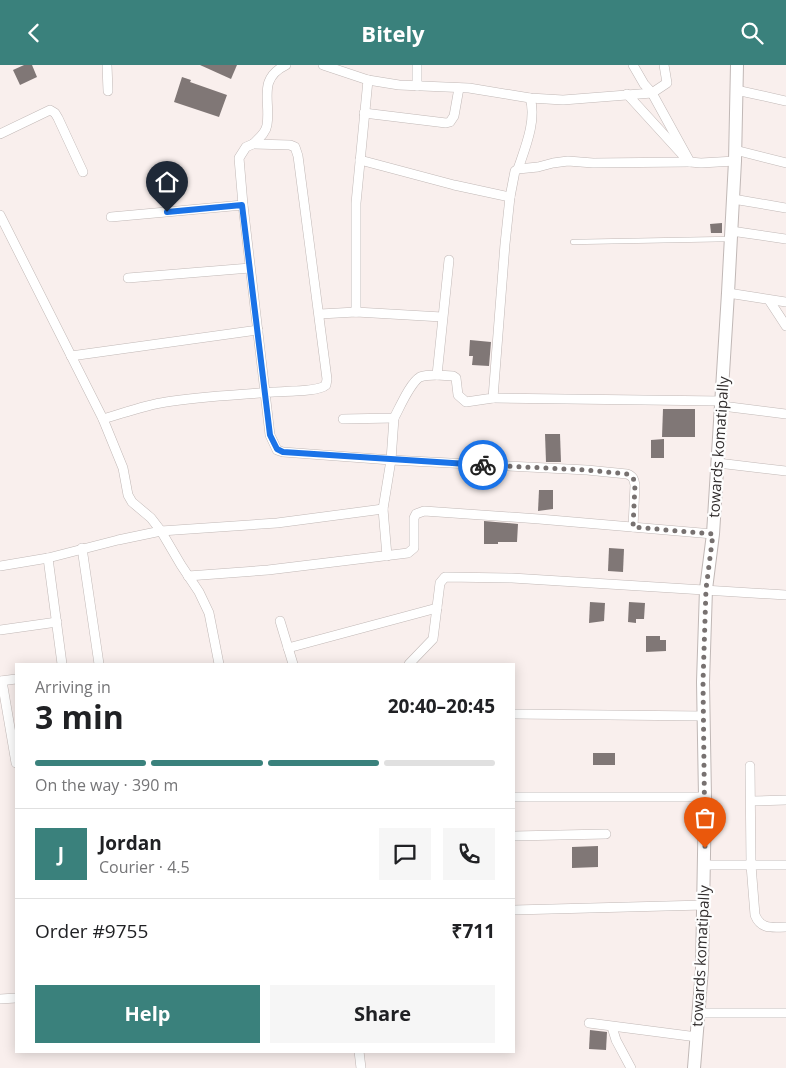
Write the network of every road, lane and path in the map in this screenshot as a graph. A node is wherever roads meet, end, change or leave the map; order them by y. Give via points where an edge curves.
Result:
1 (107, 65) edge
2 (286, 65) edge
3 (323, 65) edge
4 (417, 65) edge
5 (633, 65) edge
6 (664, 65) edge
7 (737, 65) edge
8 (368, 80) junction
9 (417, 86) junction
10 (459, 88) junction
11 (736, 90) junction
12 (108, 91) dead end
13 (652, 93) junction
14 (627, 94) junction
15 (530, 98) junction
16 (786, 101) edge
17 (364, 113) junction
18 (0, 134) edge
19 (253, 144) junction
20 (735, 155) junction
21 (360, 160) junction
22 (786, 163) edge
23 (518, 169) junction
24 (83, 172) dead end
25 (510, 197) junction
26 (733, 199) junction
27 (242, 205) junction
28 (786, 208) edge
29 (0, 215) edge
30 (111, 217) dead end
31 (731, 235) junction
32 (786, 239) edge
33 (573, 242) dead end
34 (449, 260) dead end
35 (250, 268) junction
36 (128, 278) dead end
37 (728, 293) junction
38 (770, 300) junction
39 (786, 302) edge
40 (356, 313) junction
41 (320, 314) junction
42 (442, 317) junction
43 (786, 326) edge
44 (258, 330) junction
45 (71, 356) junction
46 (436, 375) junction
47 (266, 393) junction
48 (493, 398) junction
49 (722, 403) junction
50 (786, 414) edge
51 (394, 418) junction
52 (103, 419) junction
53 (343, 419) dead end
54 (391, 460) junction
55 (718, 463) junction
56 (786, 471) edge
57 (383, 509) junction
58 (633, 527) junction
59 (161, 531) junction
60 (713, 534) junction
61 (82, 549) junction
62 (388, 556) junction
63 (48, 558) junction
64 (0, 566) edge
65 (188, 576) junction
66 (706, 589) junction
67 (786, 595) edge
68 (437, 608) junction
69 (280, 621) dead end
70 (56, 622) junction
71 (0, 630) edge
72 (288, 648) junction
73 (62, 663) edge
74 (99, 663) edge
75 (219, 663) edge
76 (293, 663) edge
77 (410, 663) edge
78 (15, 679) edge
79 (1, 681) edge
80 (515, 714) edge
81 (704, 716) junction
82 (15, 758) edge
83 (750, 766) dead end
84 (515, 797) edge
85 (705, 797) junction
86 (786, 800) edge
87 (751, 801) junction
88 (606, 834) dead end
89 (515, 836) edge
90 (704, 865) junction
91 (751, 865) junction
92 (786, 865) edge
93 (704, 905) junction
94 (515, 910) edge
95 (786, 927) edge
96 (0, 999) edge
97 (15, 999) edge
98 (699, 1013) junction
99 (786, 1013) edge
100 (589, 1023) dead end
101 (612, 1027) junction
102 (696, 1037) junction
103 (359, 1053) edge
104 (361, 1068) edge
105 (631, 1068) edge
106 (694, 1068) edge

1 - 12 street
2 - 19 street via 272,74 268,82 268,127
3 - 8 street
4 - 9 street
5 - 13 street
6 - 13 street via 667,83
7 - 11 street, towards komatipally
8 - 9 street
8 - 17 street
9 - 10 street
10 - 15 street
10 - 17 street via 450,122
11 - 16 street
11 - 20 street, towards komatipally
13 - 14 street
13 - 20 street via 690,162 701,163
14 - 15 street via 562,100
14 - 23 street via 689,161 568,161
15 - 23 street via 533,107 528,140
17 - 21 street
18 - 24 street via 50,110 58,118
19 - 27 street via 246,147 240,158
19 - 41 street via 290,145 297,151
20 - 22 street
20 - 26 street, towards komatipally
21 - 25 street
21 - 40 street via 356,203
23 - 25 street
25 - 48 street
26 - 28 street
26 - 31 street, towards komatipally
27 - 30 street
27 - 35 street
29 - 45 street
31 - 32 street
31 - 33 lane
31 - 37 street, towards komatipally
34 - 42 street
35 - 36 street
35 - 44 street
37 - 38 street
37 - 49 street, towards komatipally
38 - 39 street
38 - 43 street
40 - 41 street
40 - 42 street
41 - 47 street via 326,385 318,389
42 - 46 street
44 - 45 street
44 - 47 street
45 - 52 street
46 - 48 street via 456,378 458,395 466,402
46 - 51 street via 425,375 413,384
47 - 52 street via 165,402
47 - 54 street via 270,435 277,449
48 - 49 street
49 - 50 street
49 - 55 street, towards komatipally
51 - 53 street
51 - 54 street
52 - 59 street via 123,468 128,495
54 - 57 street
54 - 58 street via 627,474 632,476 635,485
55 - 56 street
55 - 60 street, towards komatipally
57 - 59 street via 277,523
57 - 62 street
58 - 60 street
58 - 62 street via 424,511 414,518 412,552
59 - 61 street
59 - 65 street
60 - 66 street, towards komatipally
61 - 63 street
61 - 74 street
62 - 65 street
63 - 64 street
63 - 70 street
65 - 75 street via 209,613
66 - 67 street
66 - 68 street via 448,577 441,581
66 - 81 street, towards komatipally
68 - 72 street
68 - 77 street via 433,639
69 - 72 street
70 - 71 street
70 - 73 street
72 - 76 street
78 - 79 street
79 - 82 street
80 - 81 street
81 - 85 street, towards komatipally
83 - 87 street
84 - 85 street
85 - 90 street, towards komatipally
86 - 87 street
87 - 91 street
88 - 89 street
90 - 91 street
90 - 93 street, towards komatipally
91 - 92 street
91 - 95 street via 757,921 765,927
93 - 94 street
93 - 98 street, towards komatipally
96 - 97 street
98 - 99 street
98 - 102 street, towards komatipally
100 - 101 street
101 - 102 street
101 - 105 street
102 - 106 street, towards komatipally
103 - 104 street

